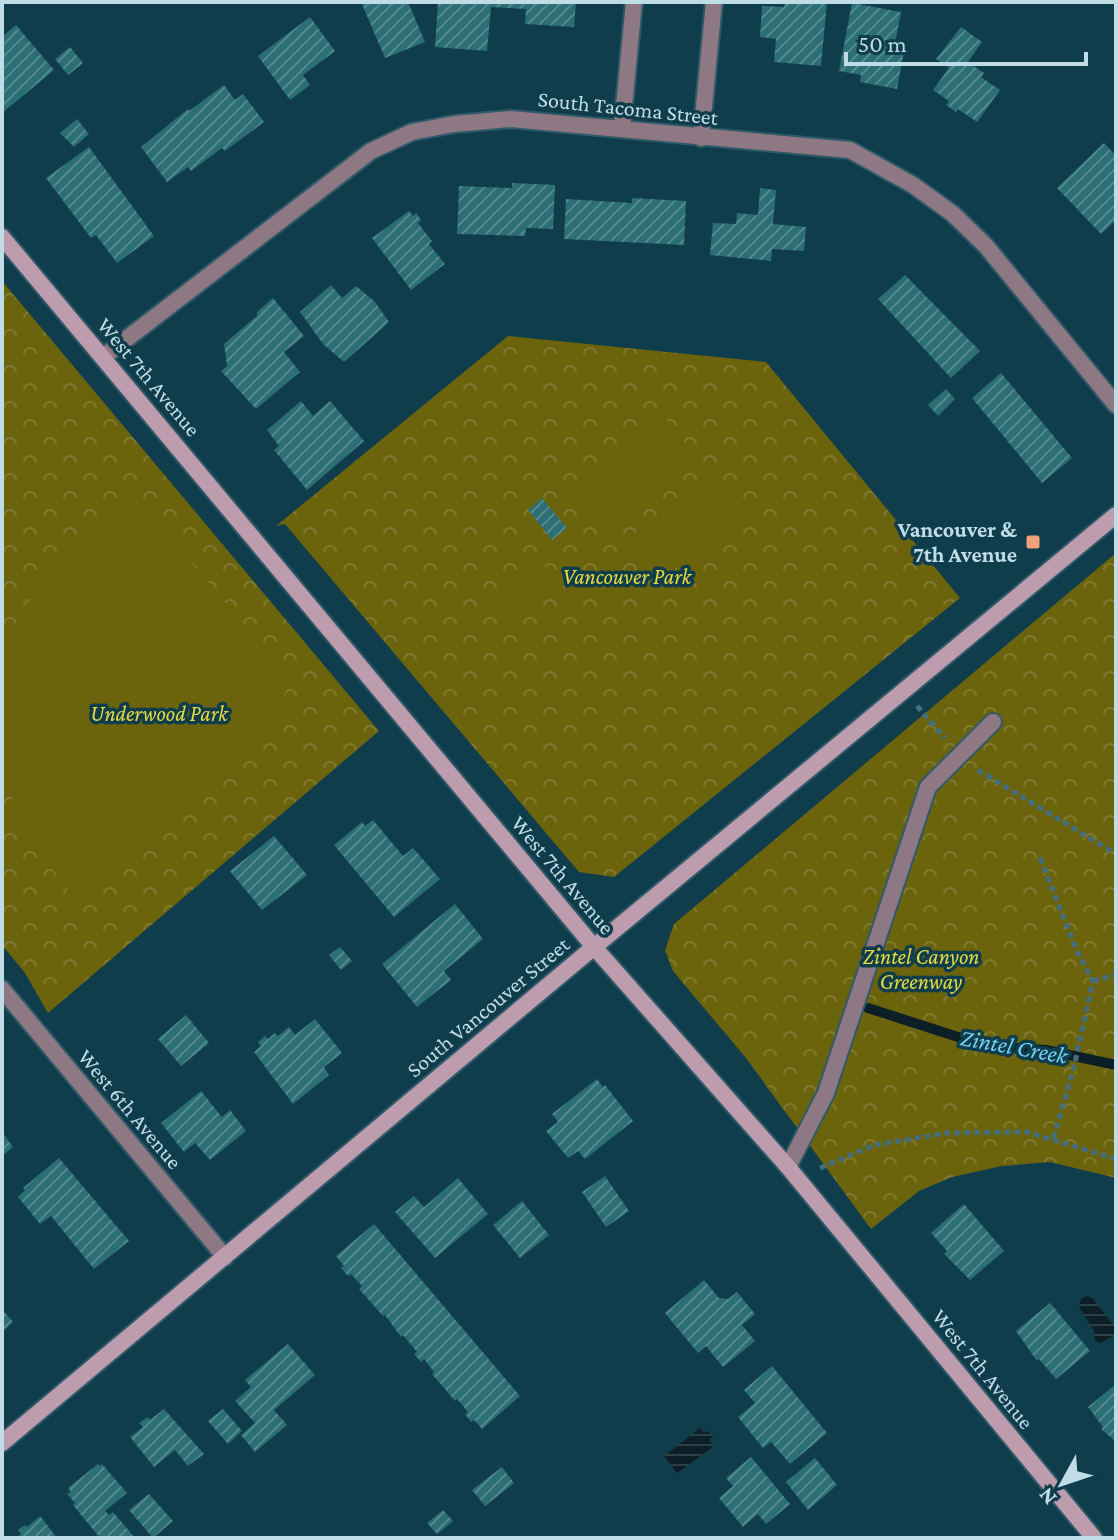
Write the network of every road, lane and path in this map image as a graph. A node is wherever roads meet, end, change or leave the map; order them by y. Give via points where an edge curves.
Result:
1 (634, 2) edge
2 (714, 2) edge
3 (622, 128) junction
4 (701, 138) junction
5 (2, 237) edge
6 (103, 357) junction
7 (1116, 405) edge
8 (1116, 515) edge
9 (904, 691) junction
10 (993, 722) dead end
11 (961, 755) junction
12 (1116, 854) edge
13 (1040, 858) dead end
14 (594, 947) junction
15 (1116, 975) edge
16 (1093, 981) junction
17 (2, 989) edge
18 (1053, 1140) junction
19 (1116, 1159) edge
20 (792, 1172) junction
21 (225, 1257) junction
22 (2, 1443) edge
23 (1094, 1538) edge

1 - 3 street
2 - 4 street
3 - 4 street, South Tacoma Street
3 - 6 street, South Tacoma Street via 511,119 412,132 371,151
4 - 7 street, South Tacoma Street via 850,150 913,185 986,246
5 - 6 street, West 7th Avenue
6 - 14 street, West 7th Avenue
8 - 9 street, South Vancouver Street
9 - 11 path
9 - 14 street, South Vancouver Street
10 - 11 street
11 - 12 path via 980,772
11 - 20 street via 928,787 826,1093
13 - 16 path
14 - 20 street, West 7th Avenue
14 - 21 street, South Vancouver Street
15 - 16 path
16 - 18 path
17 - 21 street, West 6th Avenue
18 - 19 path
18 - 20 path via 1027,1132 947,1133 874,1145
20 - 23 street, West 7th Avenue
21 - 22 street, South Vancouver Street

